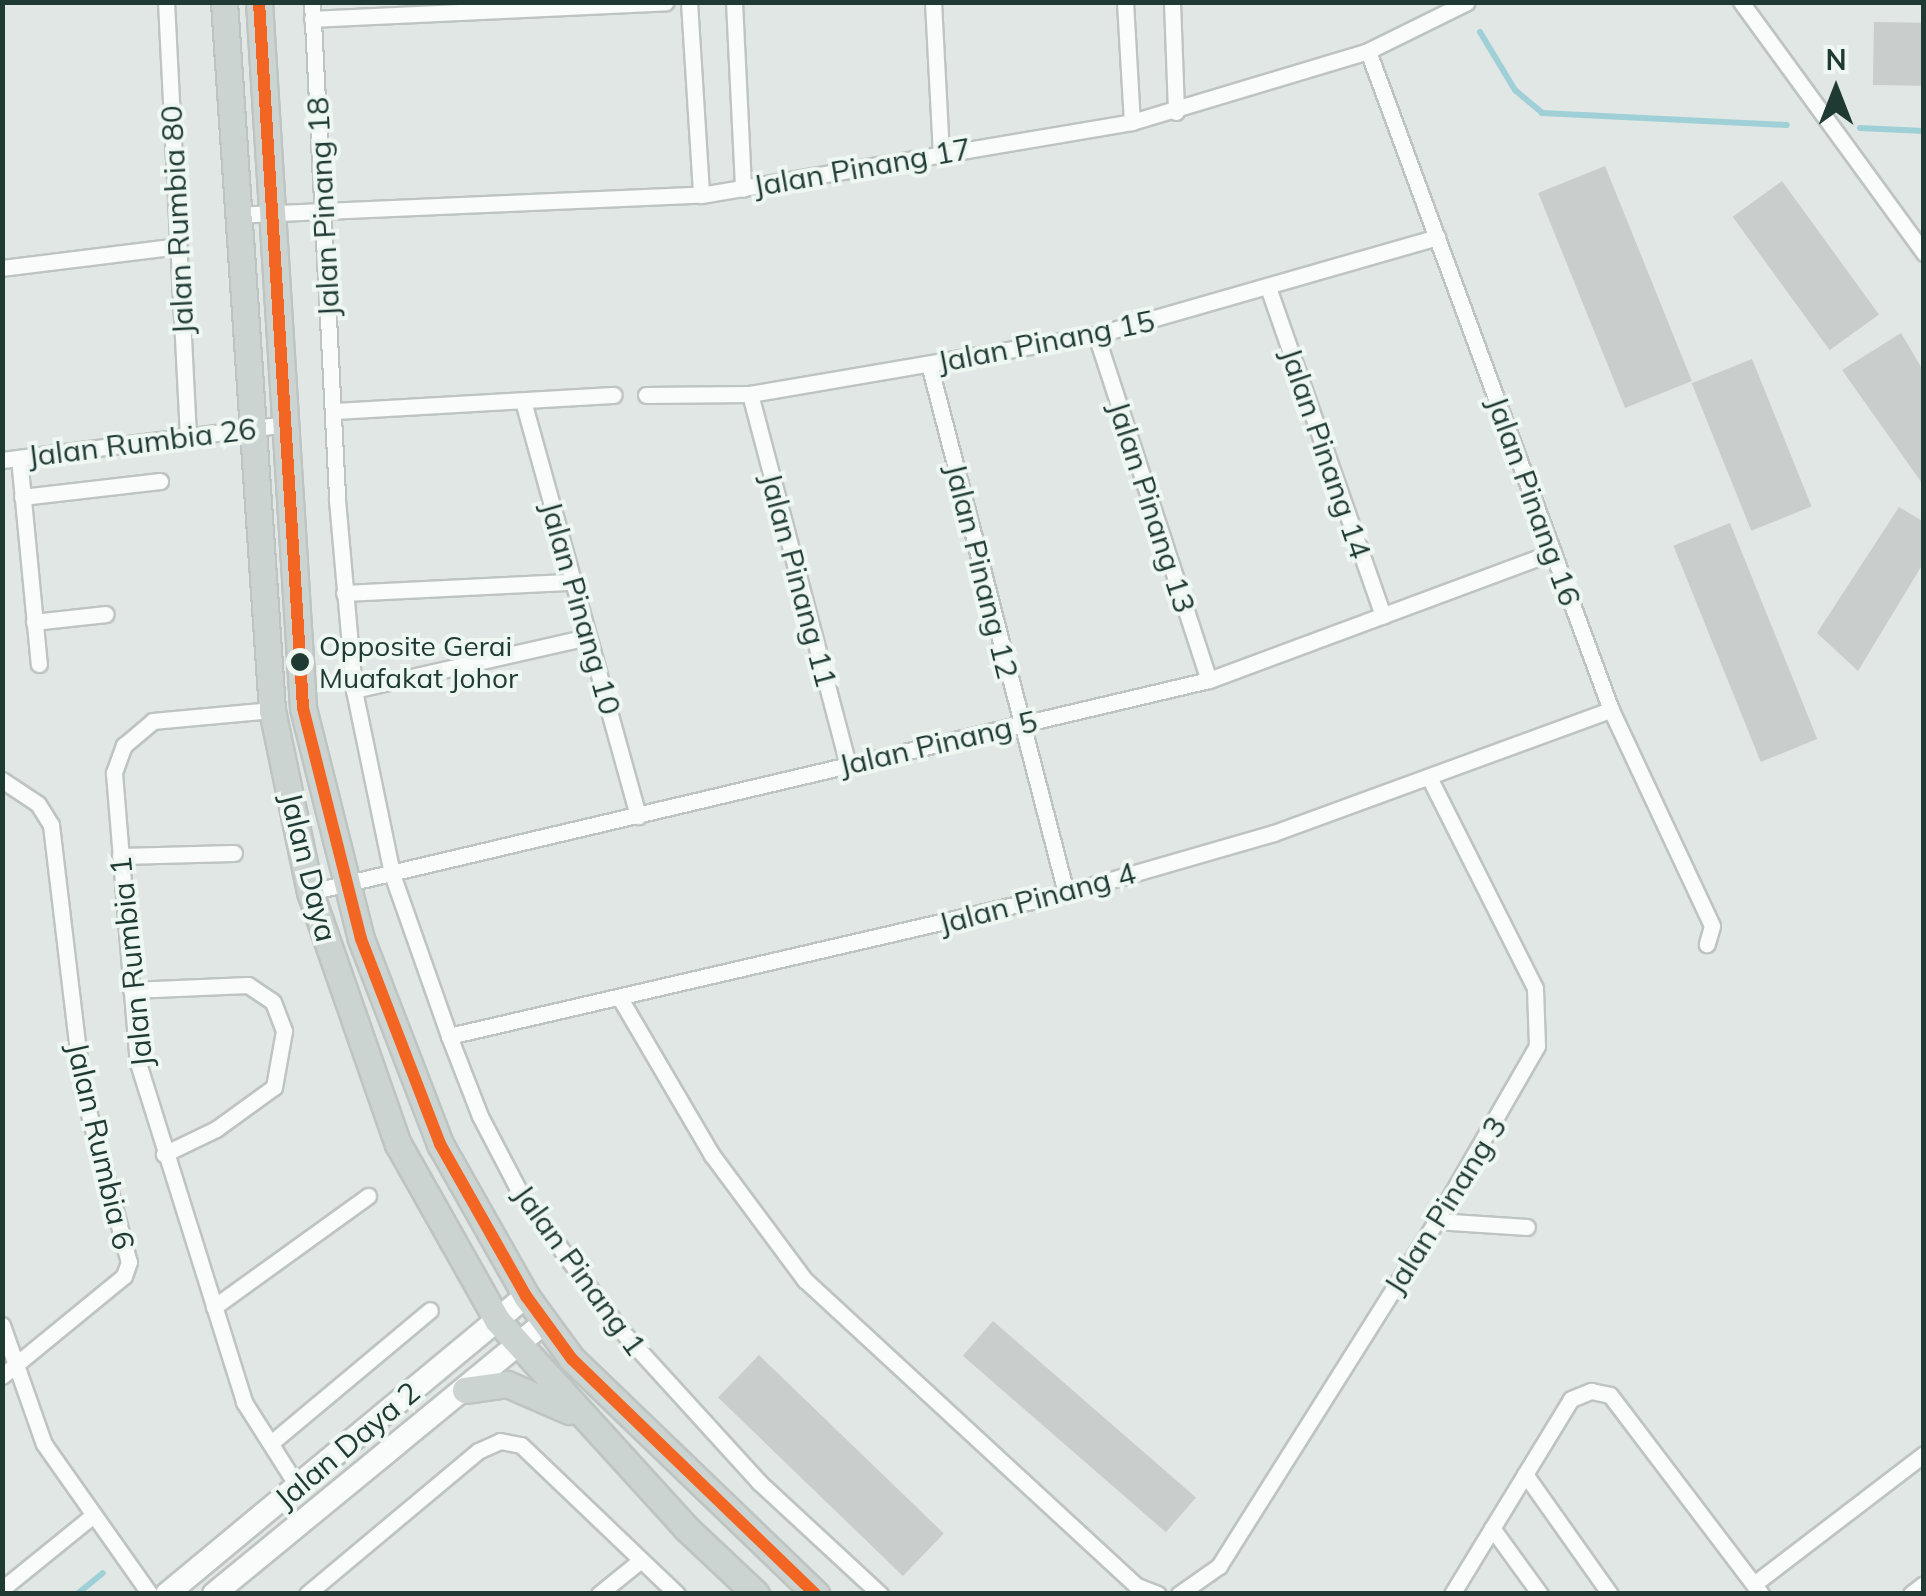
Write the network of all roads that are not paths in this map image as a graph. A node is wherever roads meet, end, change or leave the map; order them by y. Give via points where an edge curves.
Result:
1 (166, 2) edge
2 (224, 2) edge
3 (259, 2) edge
4 (666, 2) edge
5 (690, 2) edge
6 (734, 2) edge
7 (933, 2) edge
8 (1126, 2) edge
9 (1172, 2) edge
10 (1467, 2) edge
11 (1741, 2) edge
12 (312, 11) edge
13 (1368, 50) junction
14 (1176, 112) junction
15 (1132, 122) junction
16 (941, 154) junction
17 (742, 188) junction
18 (701, 195) junction
19 (323, 211) junction
20 (269, 212) junction
21 (234, 214) junction
22 (1437, 237) junction
23 (178, 246) junction
24 (2, 248) edge
25 (1924, 252) edge
26 (3, 268) edge
27 (1269, 290) junction
28 (1096, 335) junction
29 (929, 364) junction
30 (750, 394) junction
31 (614, 395) dead end
32 (646, 396) dead end
33 (523, 401) junction
34 (334, 411) junction
35 (281, 425) junction
36 (250, 429) junction
37 (188, 437) junction
38 (11, 459) edge
39 (160, 481) dead end
40 (22, 497) junction
41 (1553, 552) junction
42 (572, 582) junction
43 (344, 594) junction
44 (106, 614) dead end
45 (1384, 616) junction
46 (34, 622) junction
47 (588, 637) junction
48 (39, 664) dead end
49 (1209, 680) junction
50 (354, 690) junction
51 (272, 710) junction
52 (1611, 710) junction
53 (1020, 724) junction
54 (848, 765) junction
55 (1430, 779) junction
56 (2, 780) edge
57 (638, 816) junction
58 (234, 853) dead end
59 (120, 856) junction
60 (392, 874) junction
61 (346, 885) junction
62 (310, 892) junction
63 (1066, 894) junction
64 (1707, 944) dead end
65 (132, 990) junction
66 (621, 1000) junction
67 (449, 1036) junction
68 (164, 1154) junction
69 (368, 1196) dead end
70 (1436, 1222) junction
71 (1527, 1227) dead end
72 (526, 1296) junction
73 (214, 1307) junction
74 (430, 1310) dead end
75 (497, 1320) junction
76 (545, 1322) junction
77 (2, 1325) edge
78 (518, 1345) junction
79 (9, 1371) edge
80 (465, 1390) junction
81 (578, 1415) junction
82 (271, 1443) junction
83 (1924, 1454) edge
84 (1524, 1474) junction
85 (298, 1487) junction
86 (91, 1517) junction
87 (1492, 1528) junction
88 (641, 1560) junction
89 (1924, 1584) edge
90 (1757, 1589) edge
91 (2, 1590) edge
92 (150, 1594) edge
93 (166, 1594) edge
94 (214, 1594) edge
95 (307, 1594) edge
96 (600, 1594) edge
97 (677, 1594) edge
98 (756, 1594) edge
99 (816, 1594) edge
100 (880, 1594) edge
101 (1158, 1594) edge
102 (1179, 1594) edge
103 (1452, 1594) edge
104 (1540, 1594) edge
105 (1610, 1594) edge
106 (1911, 1594) edge

1 - 23 street, Jalan Rumbia 80
2 - 21 main road, Jalan Daya
3 - 20 main road, Jalan Daya
4 - 12 street
5 - 18 street
6 - 17 street
7 - 16 street
8 - 15 street
9 - 14 street
10 - 13 street, Jalan Pinang 17
11 - 25 street
12 - 19 street, Jalan Pinang 18
13 - 14 street, Jalan Pinang 17
13 - 22 street, Jalan Pinang 16
14 - 15 street, Jalan Pinang 17
15 - 16 street, Jalan Pinang 17
16 - 17 street, Jalan Pinang 17
17 - 18 street, Jalan Pinang 17
18 - 19 street, Jalan Pinang 17
19 - 20 street, Jalan Pinang 17
19 - 34 street, Jalan Pinang 18
20 - 21 street, Jalan Pinang 17
20 - 35 main road, Jalan Daya
21 - 36 main road, Jalan Daya
22 - 27 street, Jalan Pinang 15
22 - 41 street, Jalan Pinang 16
23 - 26 street
23 - 37 street, Jalan Rumbia 80
24 - 26 street
27 - 28 street, Jalan Pinang 15
27 - 45 street, Jalan Pinang 14
28 - 29 street, Jalan Pinang 15
28 - 49 street, Jalan Pinang 13
29 - 30 street, Jalan Pinang 15
29 - 53 street, Jalan Pinang 12
30 - 32 street, Jalan Pinang 15
30 - 54 street, Jalan Pinang 11
31 - 33 street
33 - 34 street
33 - 42 street, Jalan Pinang 10
34 - 43 street, Jalan Pinang 18
35 - 36 street, Jalan Rumbia 26
35 - 61 main road, Jalan Daya via 302,708
36 - 37 street, Jalan Rumbia 26
36 - 51 main road, Jalan Daya
37 - 38 street, Jalan Rumbia 26
38 - 40 street
39 - 40 street
40 - 46 street
41 - 45 street, Jalan Pinang 5
41 - 52 street, Jalan Pinang 16
42 - 43 street
42 - 47 street, Jalan Pinang 10
43 - 50 street, Jalan Pinang 18
44 - 46 street
45 - 49 street, Jalan Pinang 5
46 - 48 street
47 - 50 street
47 - 57 street, Jalan Pinang 10
49 - 53 street, Jalan Pinang 5
50 - 60 street, Jalan Pinang 1
51 - 59 street, Jalan Rumbia 1 via 164,718 132,735 114,772
51 - 62 main road, Jalan Daya
52 - 55 street, Jalan Pinang 4
52 - 64 street, Jalan Pinang 16 via 1712,926
53 - 54 street, Jalan Pinang 5
53 - 63 street, Jalan Pinang 12
54 - 57 street, Jalan Pinang 5
55 - 63 street, Jalan Pinang 4
55 - 70 street, Jalan Pinang 3 via 1534,988 1540,1024 1529,1066
56 - 79 street, Jalan Rumbia 6 via 38,804 52,826 83,1092 129,1262 124,1276
57 - 60 street, Jalan Pinang 5
58 - 59 street
59 - 65 street, Jalan Rumbia 1
60 - 61 street, Jalan Pinang 5
60 - 67 street, Jalan Pinang 1
61 - 62 street, Jalan Pinang 5
61 - 72 main road, Jalan Daya via 440,1144
62 - 75 main road, Jalan Daya via 398,1144
63 - 66 street, Jalan Pinang 4
65 - 68 street, Jalan Rumbia 1 via 138,1063
65 - 68 street via 248,985 272,1002 285,1034 274,1087 216,1129
66 - 67 street, Jalan Pinang 4
66 - 101 street via 712,1155 805,1280 1137,1586
67 - 100 street, Jalan Pinang 1 via 520,1193 618,1327 759,1482
68 - 73 street, Jalan Rumbia 1
69 - 73 street
70 - 71 street
70 - 102 street, Jalan Pinang 3 via 1219,1566
72 - 75 main road, Jalan Daya 2
72 - 76 main road, Jalan Daya
73 - 82 street, Jalan Rumbia 1 via 244,1402
74 - 82 street
75 - 78 main road, Jalan Daya
75 - 85 main road, Jalan Daya 2
76 - 78 main road, Jalan Daya 2
76 - 99 main road, Jalan Daya via 572,1359
77 - 79 street
78 - 80 main road, Jalan Daya 2
78 - 81 main road, Jalan Daya
79 - 86 street via 44,1444
80 - 81 main road via 507,1384
80 - 94 main road, Jalan Daya 2
81 - 98 main road, Jalan Daya
82 - 85 street, Jalan Rumbia 1
83 - 90 street
84 - 87 street
84 - 90 street via 1571,1399 1591,1391 1610,1395
84 - 105 street
85 - 93 main road, Jalan Daya 2
86 - 91 street
86 - 92 street
87 - 103 street
87 - 104 street
88 - 95 street via 521,1446 500,1440 478,1451
88 - 96 street
88 - 97 street
89 - 106 street

